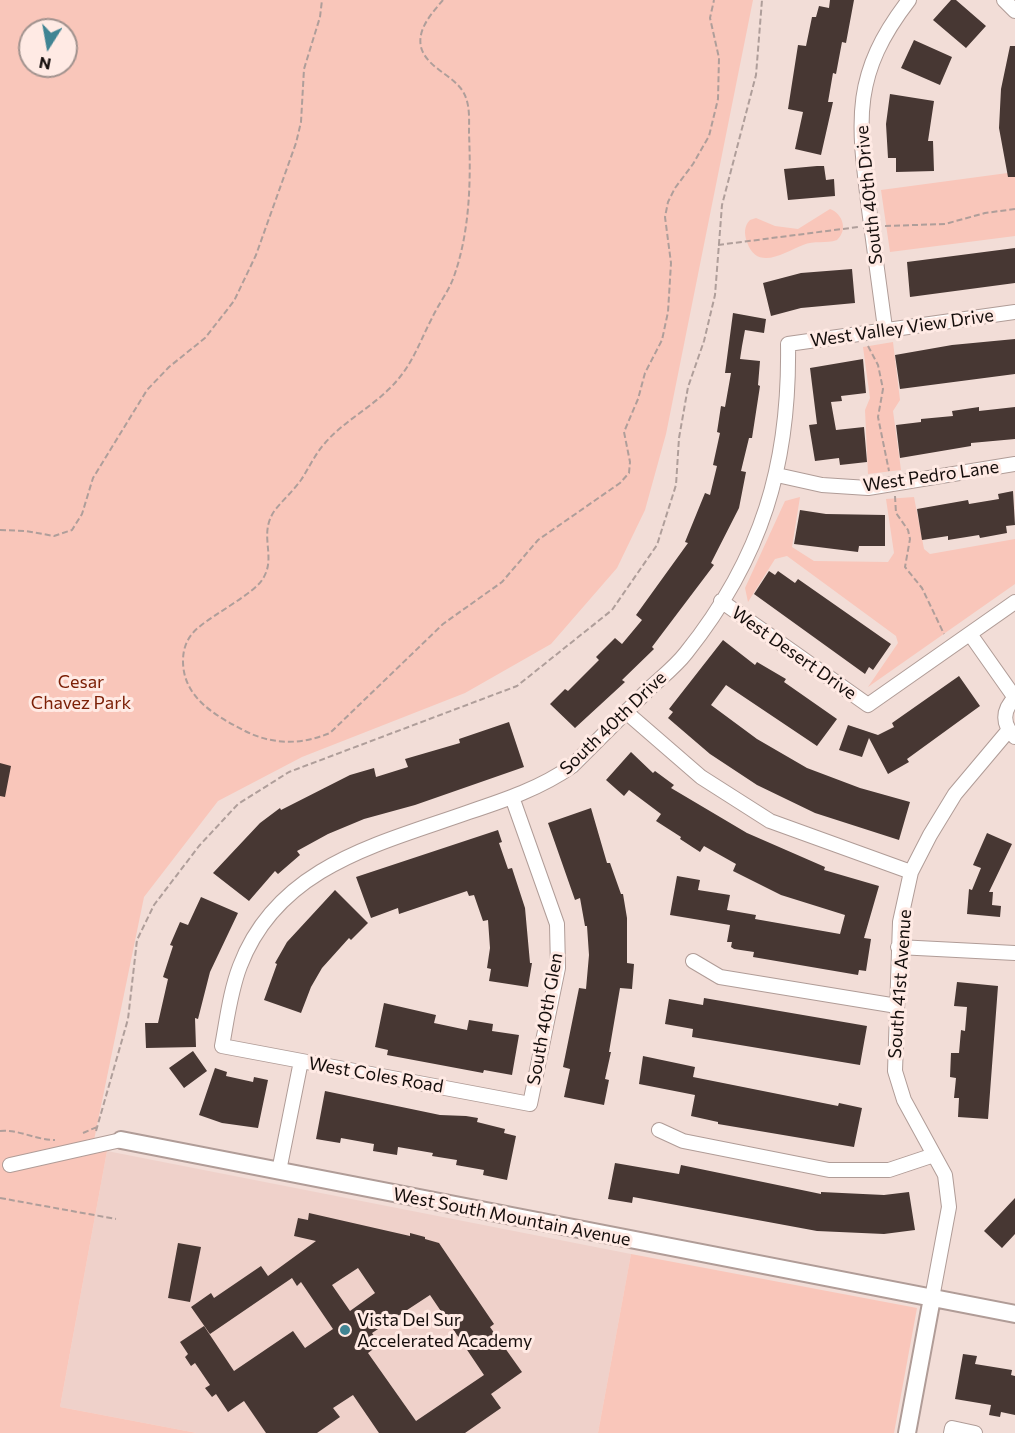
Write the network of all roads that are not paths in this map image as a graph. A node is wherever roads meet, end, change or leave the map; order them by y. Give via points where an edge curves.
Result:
1 (909, 0) edge
2 (1004, 0) edge
3 (1015, 11) edge
4 (1015, 312) edge
5 (885, 328) junction
6 (788, 344) joint
7 (1015, 464) edge
8 (777, 474) junction
9 (721, 601) junction
10 (1015, 602) edge
11 (970, 634) junction
12 (1015, 698) edge
13 (626, 712) junction
14 (1012, 734) edge
15 (512, 797) junction
16 (911, 872) junction
17 (898, 947) junction
18 (1015, 953) edge
19 (693, 961) dead end
20 (897, 1006) junction
21 (222, 1046) joint
22 (300, 1061) junction
23 (530, 1104) joint
24 (659, 1130) dead end
25 (121, 1140) joint
26 (934, 1155) junction
27 (10, 1165) dead end
28 (279, 1171) junction
29 (932, 1298) junction
30 (1015, 1314) edge
31 (952, 1431) edge
32 (907, 1433) edge
33 (975, 1433) edge

1 - 5 street, South 40th Drive via 869,69 860,126
2 - 3 street
4 - 5 street, West Valley View Drive
5 - 6 street, West Valley View Drive
6 - 8 street, South 40th Drive via 789,385
7 - 8 street, West Pedro Lane via 868,488 822,486
8 - 9 street, South 40th Drive via 751,551
9 - 11 street, West Desert Drive via 868,705
9 - 13 street, South 40th Drive via 686,653
10 - 11 street
11 - 12 street
12 - 14 street via 1006,710 1005,724
13 - 15 street, South 40th Drive via 572,766 552,780
13 - 16 street via 701,777 770,820
14 - 16 street, South 41st Avenue via 955,794
15 - 21 street, South 40th Drive via 356,851 302,884 263,923 240,965
15 - 23 street, South 40th Glen via 557,924 558,968
16 - 17 street, South 41st Avenue
17 - 18 street
17 - 20 street, South 41st Avenue
19 - 20 street via 720,976
20 - 26 street, South 41st Avenue via 895,1071 904,1100
21 - 22 street, West Coles Road
22 - 23 street, West Coles Road
22 - 28 street
24 - 26 street via 682,1141 830,1170 889,1170
25 - 27 street, West South Mountain Avenue
25 - 28 street, West South Mountain Avenue
26 - 29 street, South 41st Avenue via 945,1175 949,1207
28 - 29 street, West South Mountain Avenue
29 - 30 street, West South Mountain Avenue
29 - 32 street, South 41st Avenue
31 - 33 street

